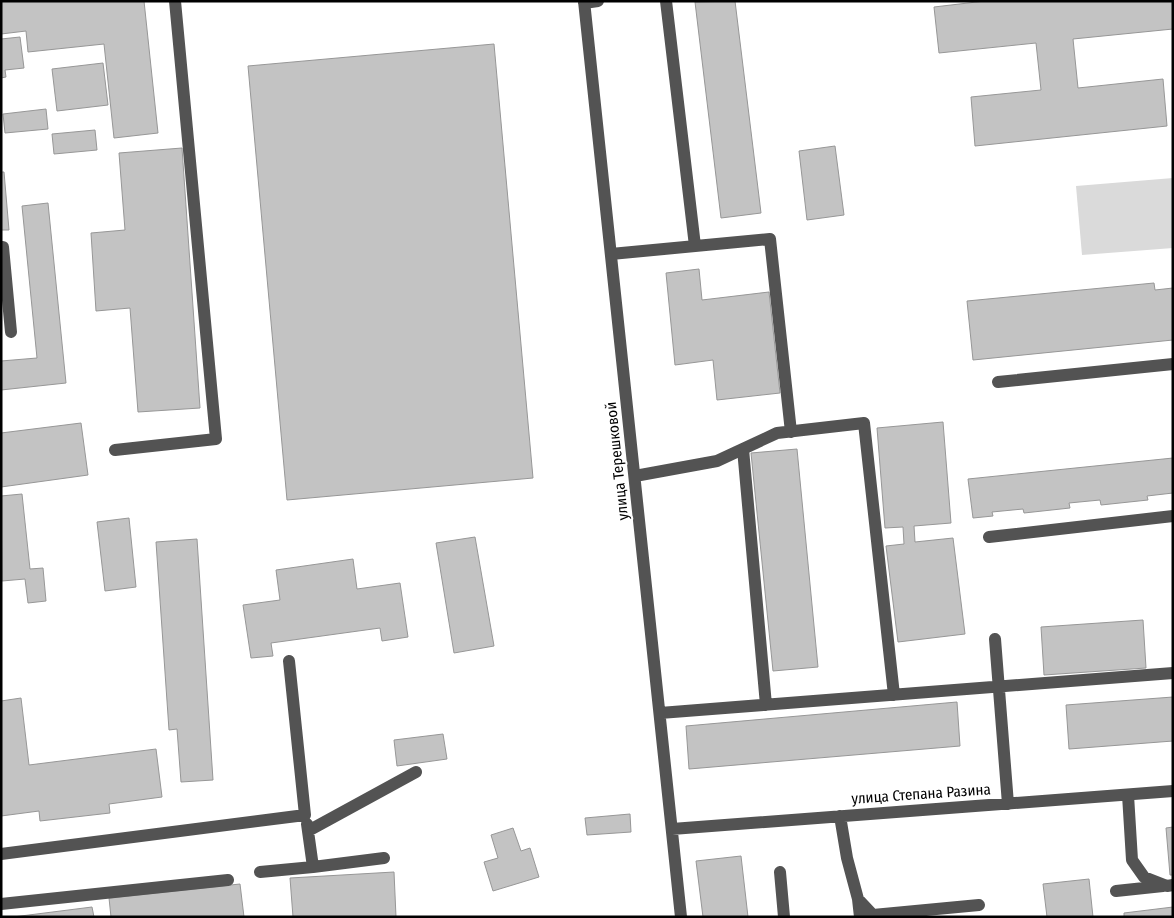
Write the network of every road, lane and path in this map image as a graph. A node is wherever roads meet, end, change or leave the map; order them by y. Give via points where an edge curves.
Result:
1 (175, 1) edge
2 (598, 1) edge
3 (666, 1) edge
4 (584, 2) edge
5 (695, 246) junction
6 (1, 247) edge
7 (611, 254) junction
8 (11, 332) dead end
9 (1173, 364) edge
10 (998, 382) dead end
11 (791, 432) junction
12 (743, 449) junction
13 (115, 450) dead end
14 (634, 476) junction
15 (1173, 516) edge
16 (989, 537) dead end
17 (996, 638) dead end
18 (290, 661) dead end
19 (1173, 673) edge
20 (1000, 686) junction
21 (894, 695) junction
22 (766, 705) junction
23 (660, 713) junction
24 (416, 772) dead end
25 (1173, 791) edge
26 (1128, 795) junction
27 (1008, 804) junction
28 (305, 815) junction
29 (840, 816) junction
30 (672, 829) junction
31 (308, 832) junction
32 (1, 854) edge
33 (384, 858) dead end
34 (314, 867) junction
35 (260, 872) dead end
36 (780, 872) dead end
37 (228, 880) dead end
38 (1170, 886) edge
39 (1116, 891) dead end
40 (858, 899) junction
41 (1, 904) edge
42 (979, 905) dead end
43 (681, 917) edge
44 (784, 917) edge
45 (860, 917) edge

1 - 13 street via 216,439
2 - 4 street
3 - 5 street
4 - 7 street, улица Терешковой
5 - 7 street
5 - 11 street via 770,239
6 - 8 street
7 - 14 street, улица Терешковой
9 - 10 street
11 - 12 street via 777,433
11 - 21 street via 864,423
12 - 14 street via 716,462
12 - 22 street
14 - 23 street, улица Терешковой
15 - 16 street
17 - 20 street
18 - 28 street
19 - 20 street
20 - 21 street
20 - 27 street
21 - 22 street
22 - 23 street
23 - 30 street, улица Терешковой
24 - 31 street
25 - 26 street, улица Степана Разина
26 - 27 street, улица Степана Разина
26 - 38 street via 1132,860 1144,877
27 - 29 street, улица Степана Разина
28 - 31 street
28 - 32 street
29 - 30 street, улица Степана Разина
29 - 40 street
30 - 43 street, улица Терешковой
31 - 34 street
33 - 34 street
34 - 35 street
36 - 44 street
37 - 41 street
38 - 39 street
40 - 42 street via 874,915
40 - 45 street

